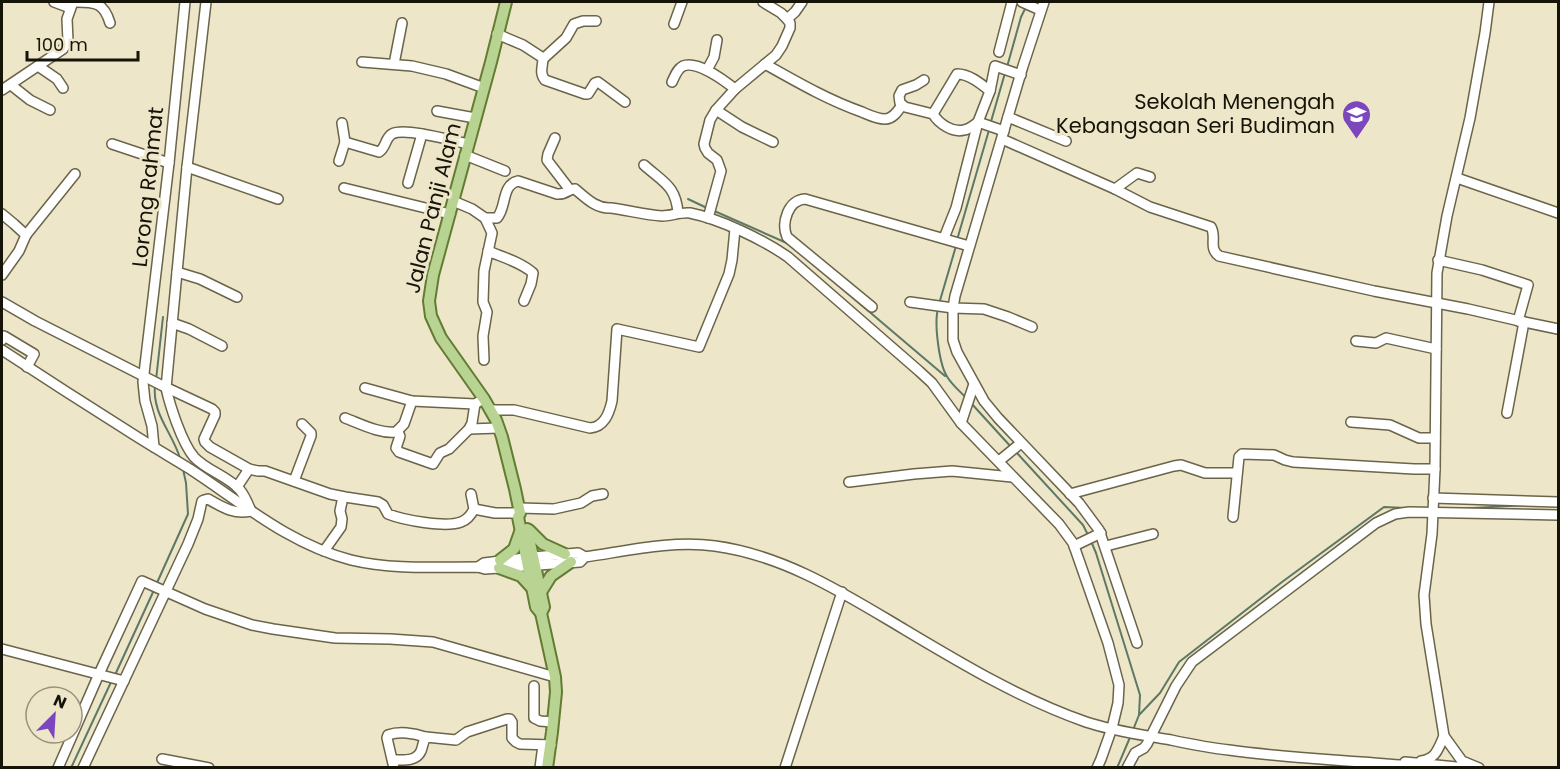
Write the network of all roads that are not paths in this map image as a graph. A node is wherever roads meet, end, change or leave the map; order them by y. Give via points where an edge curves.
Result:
1 (54, 2) edge
2 (185, 2) edge
3 (206, 2) edge
4 (506, 2) edge
5 (682, 2) edge
6 (763, 2) edge
7 (802, 2) edge
8 (1012, 2) edge
9 (1022, 2) edge
10 (1489, 2) edge
11 (73, 4) edge
12 (1040, 6) edge
13 (787, 18) junction
14 (596, 21) dead end
15 (110, 23) dead end
16 (402, 23) dead end
17 (674, 24) dead end
18 (497, 34) junction
19 (717, 40) dead end
20 (999, 52) dead end
21 (543, 59) junction
22 (362, 62) dead end
23 (394, 64) junction
24 (765, 64) junction
25 (38, 66) junction
26 (707, 70) junction
27 (1018, 74) junction
28 (924, 80) dead end
29 (672, 82) dead end
30 (11, 85) junction
31 (63, 88) dead end
32 (484, 88) junction
33 (735, 89) junction
34 (2, 90) edge
35 (990, 91) junction
36 (625, 102) dead end
37 (902, 105) junction
38 (50, 110) dead end
39 (716, 110) junction
40 (437, 111) dead end
41 (933, 114) junction
42 (475, 117) junction
43 (1008, 117) junction
44 (342, 123) dead end
45 (981, 123) junction
46 (1001, 133) junction
47 (422, 134) junction
48 (555, 138) dead end
49 (1066, 141) dead end
50 (345, 142) junction
51 (773, 142) dead end
52 (112, 144) dead end
53 (467, 149) junction
54 (339, 161) dead end
55 (169, 163) junction
56 (644, 165) dead end
57 (187, 166) junction
58 (505, 171) dead end
59 (75, 174) dead end
60 (1150, 177) dead end
61 (1456, 178) junction
62 (408, 183) dead end
63 (344, 188) dead end
64 (1115, 189) junction
65 (570, 190) junction
66 (278, 199) dead end
67 (453, 201) junction
68 (710, 212) junction
69 (678, 213) junction
70 (1558, 213) edge
71 (2, 214) edge
72 (450, 214) junction
73 (485, 218) junction
74 (735, 229) junction
75 (26, 235) junction
76 (947, 239) junction
77 (966, 245) junction
78 (488, 251) junction
79 (1438, 260) junction
80 (809, 265) junction
81 (177, 272) junction
82 (2, 275) edge
83 (825, 278) junction
84 (237, 297) dead end
85 (848, 298) junction
86 (524, 301) dead end
87 (2, 302) edge
88 (910, 302) dead end
89 (1437, 304) junction
90 (872, 307) dead end
91 (949, 308) junction
92 (1521, 321) junction
93 (172, 323) junction
94 (1032, 327) dead end
95 (1558, 329) edge
96 (2, 340) edge
97 (1356, 341) dead end
98 (222, 346) dead end
99 (1436, 349) junction
100 (2, 350) edge
101 (484, 360) dead end
102 (27, 367) junction
103 (145, 377) junction
104 (974, 385) junction
105 (164, 387) junction
106 (364, 388) dead end
107 (412, 401) junction
108 (479, 402) junction
109 (490, 410) junction
110 (1507, 413) dead end
111 (345, 418) dead end
112 (962, 420) junction
113 (1351, 422) dead end
114 (302, 424) dead end
115 (499, 428) junction
116 (469, 429) junction
117 (397, 431) junction
118 (1435, 438) junction
119 (1020, 444) junction
120 (154, 447) junction
121 (213, 449) junction
122 (997, 460) junction
123 (206, 466) junction
124 (249, 469) junction
125 (1435, 469) junction
126 (1236, 473) junction
127 (986, 474) junction
128 (1012, 477) junction
129 (294, 481) junction
130 (849, 482) dead end
131 (237, 487) junction
132 (471, 494) dead end
133 (603, 494) dead end
134 (1070, 494) junction
135 (343, 497) junction
136 (1433, 498) junction
137 (1558, 502) edge
138 (474, 509) junction
139 (251, 511) junction
140 (520, 511) junction
141 (1433, 514) junction
142 (1558, 515) edge
143 (1233, 517) dead end
144 (524, 529) junction
145 (1099, 534) junction
146 (1153, 534) dead end
147 (1077, 544) junction
148 (1106, 546) junction
149 (324, 551) junction
150 (568, 558) junction
151 (530, 562) junction
152 (500, 564) junction
153 (536, 589) junction
154 (166, 592) junction
155 (842, 592) junction
156 (1137, 643) dead end
157 (2, 649) edge
158 (99, 674) junction
159 (555, 677) junction
160 (124, 681) junction
161 (534, 686) dead end
162 (553, 722) junction
163 (1117, 730) junction
164 (1147, 736) junction
165 (425, 737) junction
166 (1444, 739) junction
167 (547, 745) junction
168 (162, 759) dead end
169 (393, 764) edge
170 (1403, 765) edge
171 (1448, 767) edge
172 (57, 768) edge
173 (83, 768) edge
174 (209, 768) edge
175 (540, 768) edge
176 (547, 768) edge
177 (785, 768) edge
178 (1097, 768) edge
179 (1127, 768) edge
180 (1467, 768) edge
181 (1479, 768) edge

1 - 11 street
2 - 55 street, Lorong Rahmat
3 - 57 street
4 - 18 main road, Jalan Panji Alam
5 - 17 street
6 - 13 street
7 - 13 street
8 - 20 street
9 - 12 street
10 - 61 street
11 - 15 street via 99,5
11 - 25 street via 67,19 67,45
12 - 27 street
13 - 24 street via 790,28 782,46
14 - 21 street via 574,24 566,38
16 - 23 street
18 - 21 street
18 - 32 main road, Jalan Panji Alam
19 - 26 street
21 - 36 street via 541,72 546,80 585,94 598,82
22 - 23 street
23 - 32 street via 446,74
24 - 33 street
24 - 37 street via 845,106 878,118 893,116
25 - 30 street
25 - 31 street
26 - 29 street via 685,65
26 - 33 street
27 - 35 street via 995,66
27 - 43 street
28 - 37 street via 902,90
30 - 34 street
30 - 38 street
32 - 42 main road, Jalan Panji Alam
33 - 39 street
35 - 41 street via 957,74
35 - 45 street
37 - 41 street
39 - 51 street
39 - 68 street via 704,144 721,168
40 - 42 street
41 - 45 street via 937,121 958,131
42 - 53 main road, Jalan Panji Alam
43 - 46 street
43 - 49 street
44 - 50 street
45 - 46 street
45 - 76 street
46 - 64 street
46 - 77 street
47 - 50 street via 398,132 389,136 378,152
47 - 53 street
47 - 62 street
48 - 65 street via 548,160
50 - 54 street
52 - 55 street
53 - 58 street
53 - 67 main road, Jalan Panji Alam
55 - 103 street, Lorong Rahmat
56 - 69 street via 673,191
57 - 66 street
57 - 81 street
59 - 75 street
60 - 64 street via 1137,172
61 - 70 street
61 - 79 street
63 - 72 street
64 - 89 street via 1150,207 1211,227 1212,248 1219,256
65 - 69 street via 575,189 603,208 660,216
65 - 73 street via 556,194 516,181 506,192 499,217
67 - 72 main road, Jalan Panji Alam
67 - 73 street
68 - 69 street
68 - 74 street
71 - 75 street
72 - 108 main road, Jalan Panji Alam via 431,284 430,309 441,338
73 - 78 street via 492,233
74 - 80 street
74 - 109 street via 729,274 699,347 617,329 612,401 602,424 590,428 514,410
75 - 82 street
76 - 77 street
76 - 80 street via 800,199 792,206 784,227
77 - 91 street
78 - 86 street via 533,273
78 - 101 street via 483,291 487,312
79 - 89 street
79 - 92 street via 1528,285
80 - 83 street
80 - 83 street
81 - 84 street
81 - 93 street
83 - 85 street
83 - 85 street
85 - 90 street
85 - 112 street via 927,378
87 - 103 street
88 - 91 street
89 - 92 street
89 - 99 street
91 - 94 street via 984,309
91 - 104 street via 955,347
92 - 95 street
92 - 110 street
93 - 98 street
93 - 105 street
96 - 102 street via 4,336 34,354
97 - 99 street via 1376,343 1386,338
99 - 118 street
100 - 102 street
102 - 120 street
103 - 105 street
103 - 120 street, Lorong Rahmat via 143,386
104 - 112 street
104 - 119 street
105 - 121 street via 214,411 204,439
105 - 123 street via 186,444
106 - 107 street
107 - 108 street
107 - 117 street via 404,424
108 - 109 main road, Jalan Panji Alam
108 - 116 street
109 - 115 main road, Jalan Panji Alam
111 - 117 street via 370,428
112 - 122 street
113 - 118 street via 1390,424 1419,438
114 - 129 street via 311,436
115 - 116 street
115 - 140 main road, Jalan Panji Alam
116 - 117 street via 440,453 432,465 399,452
118 - 125 street
119 - 122 street
119 - 134 street
120 - 139 street
121 - 123 street
121 - 124 street
122 - 127 street
122 - 128 street
123 - 131 street
124 - 129 street
124 - 131 street
125 - 126 street via 1293,462 1274,455 1242,454
125 - 136 street
126 - 134 street via 1204,473 1181,465
126 - 143 street
127 - 128 street
127 - 130 street via 936,472
128 - 147 street
129 - 135 street
131 - 139 street
132 - 138 street
133 - 140 street via 554,509
134 - 145 street via 1089,514
135 - 138 street via 378,502 388,514 420,522 457,524
135 - 149 street via 341,527
136 - 137 street
136 - 141 street
138 - 140 street via 495,513
139 - 149 street via 299,541
139 - 154 street via 236,512 204,500
140 - 144 main road, Jalan Panji Alam via 525,518
141 - 142 street
141 - 164 street via 1409,512 1376,522 1192,662
141 - 166 street via 1424,595
144 - 150 main road
144 - 151 main road, Jalan Panji Alam
144 - 152 main road via 514,549
145 - 147 street
145 - 148 street
146 - 148 street
147 - 163 street via 1119,685
148 - 156 street
149 - 152 street via 390,566 485,569
150 - 151 street
150 - 153 main road
150 - 155 street via 580,562 585,557 681,544 714,546 757,555 807,573
151 - 152 street
151 - 153 main road, Jalan Panji Alam
152 - 153 main road
153 - 159 main road, Jalan Panji Alam via 536,608 542,613
154 - 158 street via 142,581
154 - 159 street via 252,625 335,638 434,642
154 - 160 street
155 - 163 street via 1003,687 1049,708
155 - 177 street
157 - 158 street
158 - 160 street
158 - 172 street
159 - 162 main road, Jalan Panji Alam
160 - 173 street
161 - 162 street via 534,718
162 - 167 main road, Jalan Panji Alam
163 - 164 street
163 - 178 street
164 - 170 street via 1228,750
164 - 179 street via 1146,746 1135,753
165 - 167 street via 455,740 467,732 510,719 516,742
165 - 169 street via 416,757
165 - 169 street via 388,735
166 - 170 street via 1432,758
166 - 171 street
166 - 181 street via 1462,761
167 - 175 street
167 - 176 main road, Jalan Panji Alam
168 - 174 street
170 - 171 street
171 - 180 street

